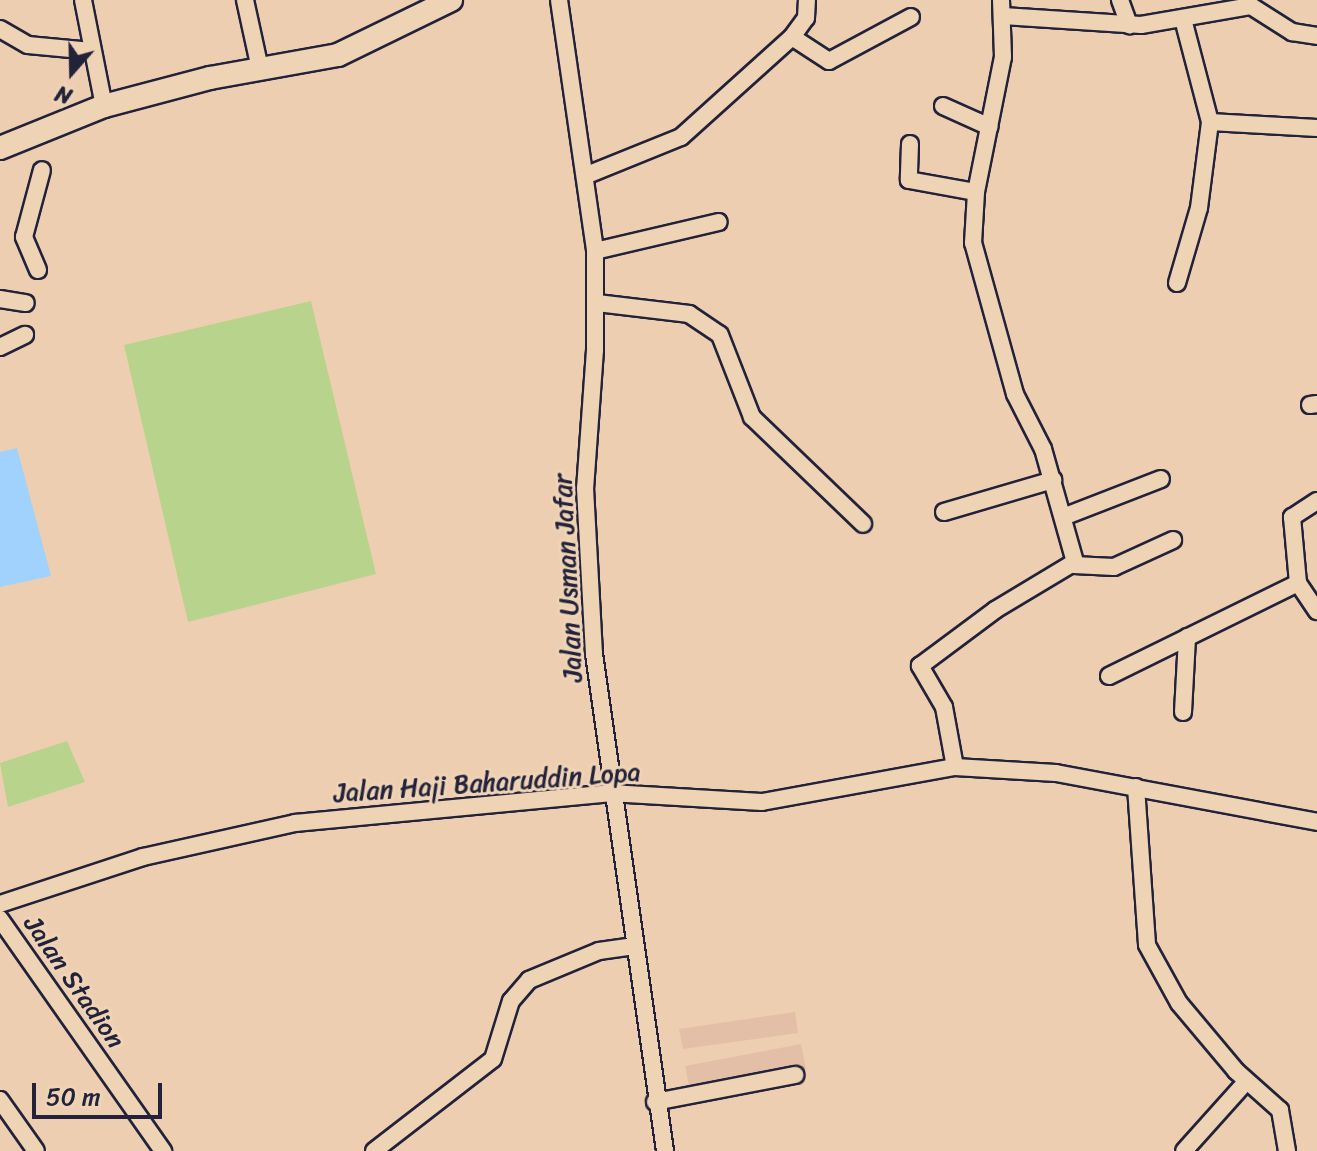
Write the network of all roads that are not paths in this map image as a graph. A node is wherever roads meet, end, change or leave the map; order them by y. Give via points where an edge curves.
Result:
1 (83, 0) edge
2 (245, 0) edge
3 (451, 0) edge
4 (559, 0) edge
5 (807, 0) edge
6 (1120, 0) edge
7 (1002, 8) edge
8 (911, 17) dead end
9 (1183, 19) junction
10 (1129, 25) junction
11 (0, 29) edge
12 (1317, 36) edge
13 (792, 37) junction
14 (92, 51) junction
15 (260, 69) junction
16 (104, 106) junction
17 (943, 106) dead end
18 (1210, 122) junction
19 (990, 127) junction
20 (1317, 128) edge
21 (910, 144) dead end
22 (0, 148) edge
23 (42, 170) dead end
24 (587, 175) junction
25 (976, 192) junction
26 (719, 222) dead end
27 (595, 251) junction
28 (38, 270) dead end
29 (1177, 283) dead end
30 (0, 299) edge
31 (26, 303) dead end
32 (597, 303) junction
33 (25, 335) dead end
34 (0, 347) edge
35 (1161, 479) dead end
36 (1053, 480) junction
37 (1317, 501) edge
38 (944, 512) dead end
39 (1063, 517) junction
40 (863, 524) dead end
41 (1173, 540) dead end
42 (1074, 565) junction
43 (1298, 583) junction
44 (1317, 611) edge
45 (1187, 637) junction
46 (1109, 676) dead end
47 (1183, 712) dead end
48 (955, 767) junction
49 (1136, 787) junction
50 (610, 793) junction
51 (1317, 822) edge
52 (0, 904) edge
53 (0, 919) edge
54 (633, 946) junction
55 (795, 1075) dead end
56 (1246, 1082) junction
57 (0, 1100) edge
58 (655, 1102) junction
59 (36, 1151) edge
60 (163, 1151) edge
61 (374, 1151) edge
62 (665, 1151) edge
63 (1184, 1151) edge
64 (1287, 1151) edge

1 - 14 street
2 - 15 street
3 - 15 street via 338,55
4 - 24 street, Jalan Usman Jafar
5 - 13 street via 806,18
6 - 10 street
7 - 10 street
7 - 19 street via 1002,67
8 - 13 street via 829,61
9 - 10 street
9 - 12 street via 1251,6 1292,32
9 - 18 street
11 - 14 street via 28,45
13 - 24 street via 681,137
14 - 16 street
15 - 16 street
16 - 22 street
17 - 19 street
18 - 20 street
18 - 29 street via 1199,208
19 - 25 street
21 - 25 street via 909,180
23 - 28 street via 24,237
24 - 27 street, Jalan Usman Jafar
25 - 36 street via 976,256 1015,394
26 - 27 street
27 - 32 street, Jalan Usman Jafar
30 - 31 street
32 - 40 street via 689,314 720,335 752,417
32 - 50 street, Jalan Usman Jafar via 585,488 594,654
33 - 34 street
35 - 39 street
36 - 38 street
36 - 39 street
37 - 43 street via 1292,517
39 - 42 street
41 - 42 street via 1114,567
42 - 48 street via 995,610 920,666 944,707
43 - 44 street
43 - 45 street
45 - 46 street
45 - 47 street
48 - 49 street, Jalan Haji Baharuddin Lopa via 1056,773
48 - 50 street, Jalan Haji Baharuddin Lopa via 762,802
49 - 51 street, Jalan Haji Baharuddin Lopa
49 - 56 street via 1147,945 1179,1003
50 - 52 street, Jalan Haji Baharuddin Lopa via 295,823 143,857
50 - 54 street, Jalan Usman Jafar
53 - 60 street, Jalan Stadion
54 - 58 street, Jalan Usman Jafar
54 - 61 street via 599,951 529,980 511,1001 493,1059
55 - 58 street
56 - 63 street
56 - 64 street via 1280,1110
57 - 59 street
58 - 62 street, Jalan Usman Jafar

